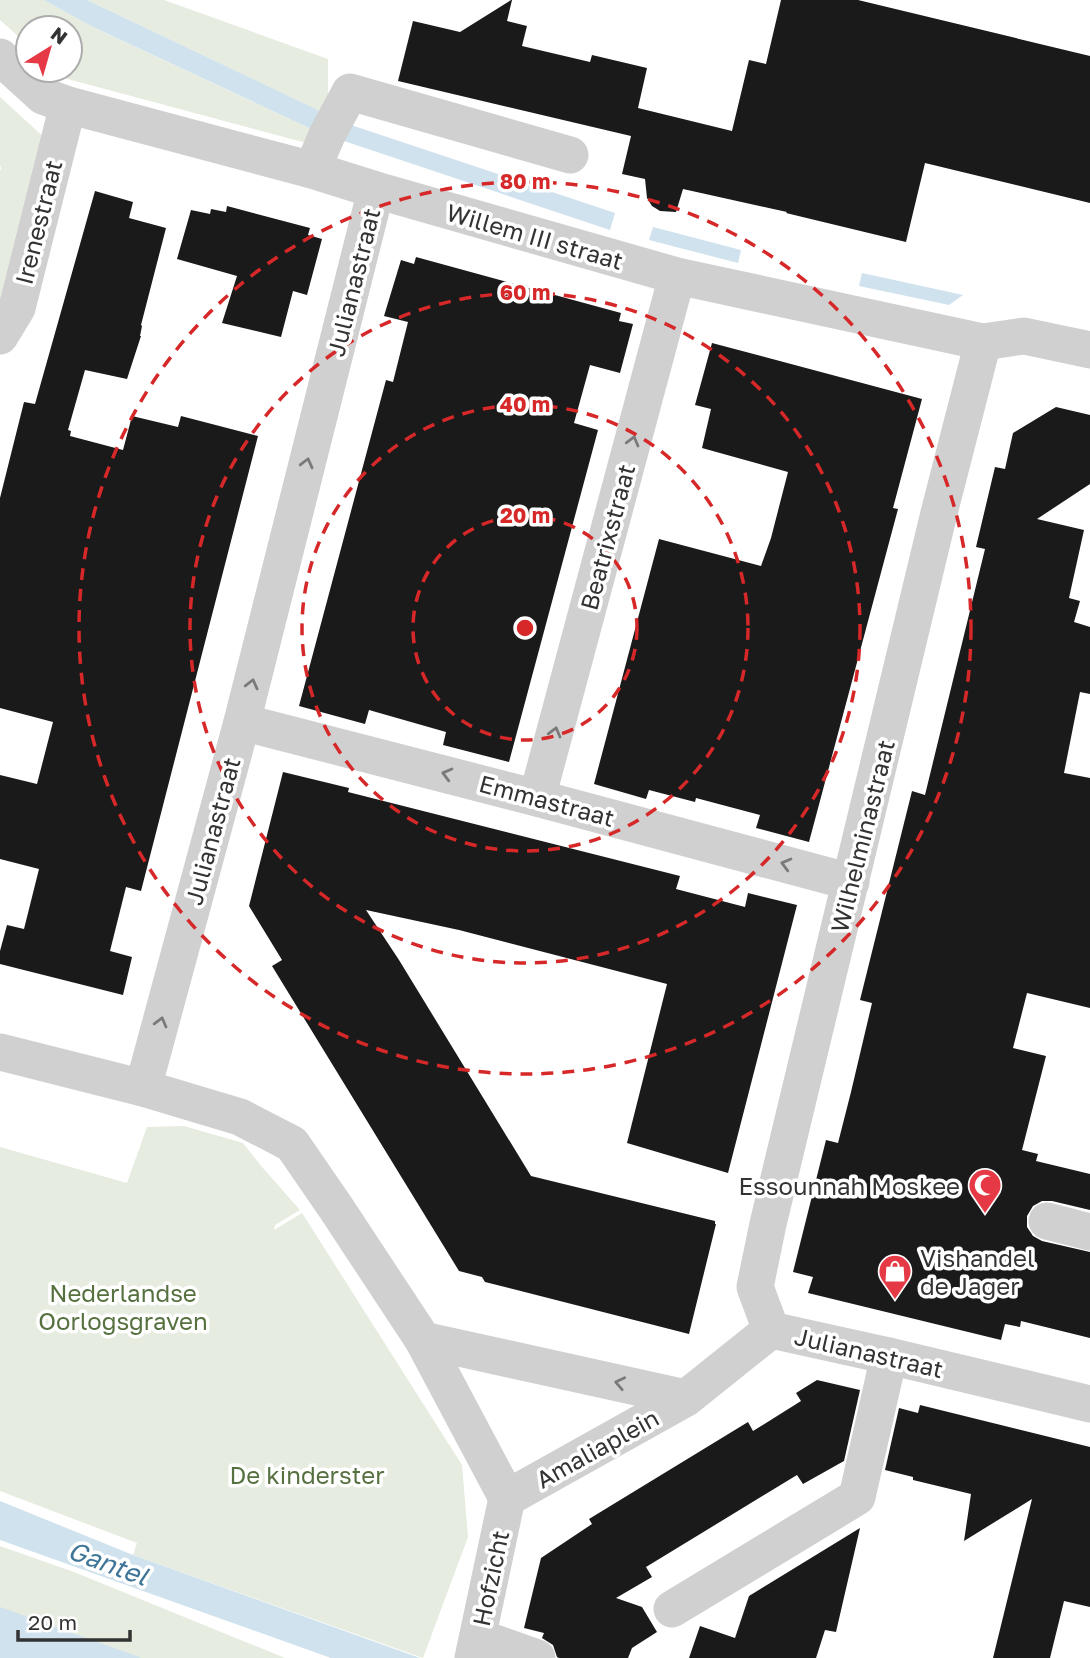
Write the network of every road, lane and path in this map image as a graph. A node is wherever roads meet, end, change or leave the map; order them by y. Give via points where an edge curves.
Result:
1 (0, 57) edge
2 (68, 105) junction
3 (570, 155) dead end
4 (312, 170) junction
5 (376, 190) junction
6 (677, 276) junction
7 (0, 336) edge
8 (983, 342) junction
9 (1090, 350) edge
10 (242, 722) junction
11 (537, 798) junction
12 (851, 882) junction
13 (0, 1052) edge
14 (143, 1088) junction
15 (1047, 1221) dead end
16 (1090, 1232) edge
17 (771, 1330) junction
18 (423, 1340) junction
19 (889, 1356) junction
20 (686, 1398) junction
21 (1090, 1404) edge
22 (507, 1498) junction
23 (672, 1609) dead end
24 (475, 1647) edge
25 (537, 1658) edge

1 - 2 street, Willem III straat via 43,96
2 - 4 street, Willem III straat
2 - 7 street, Irenestraat via 17,308
3 - 4 street via 350,92
4 - 5 street, Willem III straat
5 - 6 street, Willem III straat
10 -> 5 street, Julianastraat
6 - 8 street, Willem III straat
11 -> 6 street, Beatrixstraat
8 - 9 street, Willem III straat via 1024,336
8 - 12 street, Wilhelminastraat
11 -> 10 street, Emmastraat
14 -> 10 street, Julianastraat
12 -> 11 street, Emmastraat
12 - 17 street, Wilhelminastraat via 755,1287
13 - 14 street
14 - 18 street via 240,1117 292,1144
15 - 16 street
17 - 19 street, Julianastraat
17 - 20 street, Julianastraat
20 -> 18 street
18 - 22 street
19 - 21 street, Julianastraat
19 - 23 street via 856,1497
20 - 22 street, Amaliaplein
22 - 24 street, Hofzicht
24 - 25 street

